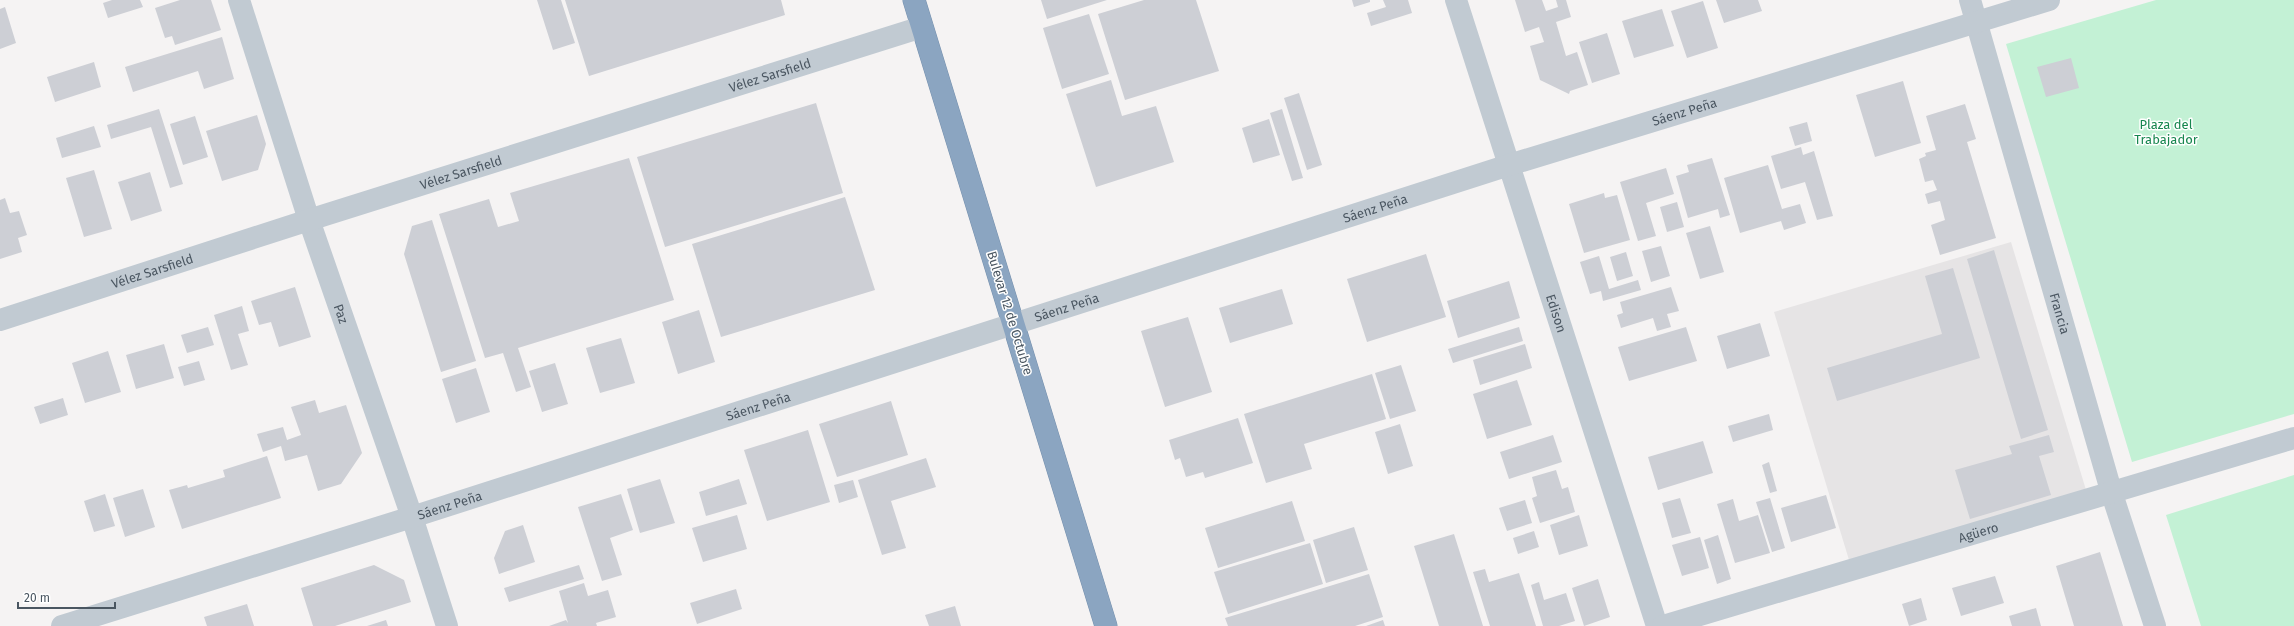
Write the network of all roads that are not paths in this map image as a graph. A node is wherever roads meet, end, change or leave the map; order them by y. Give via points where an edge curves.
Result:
1 (239, 0) edge
2 (914, 0) edge
3 (1456, 0) edge
4 (1970, 0) edge
5 (2049, 0) edge
6 (1977, 22) junction
7 (922, 27) junction
8 (1509, 165) junction
9 (309, 220) junction
10 (0, 320) edge
11 (1014, 324) junction
12 (2294, 438) edge
13 (2112, 494) junction
14 (412, 517) junction
15 (62, 626) edge
16 (447, 626) edge
17 (1106, 626) edge
18 (1657, 626) edge
19 (1663, 626) edge
20 (2155, 626) edge

1 - 9 street, Paz
2 - 7 highway, Bulevar 12 de Octubre
3 - 8 street, Edison
4 - 6 street, Francia
5 - 6 street, Sáenz Peña
6 - 8 street, Sáenz Peña
6 - 13 street, Francia
7 - 9 street, Vélez Sarsfield
7 - 11 highway, Bulevar 12 de Octubre
8 - 11 street, Sáenz Peña
8 - 18 street, Edison
9 - 10 street, Vélez Sarsfield
9 - 14 street, Paz
11 - 14 street, Sáenz Peña
11 - 17 highway, Bulevar 12 de Octubre
12 - 13 street, Agüero
13 - 19 street, Agüero
13 - 20 street, Francia
14 - 15 street, Sáenz Peña
14 - 16 street, Paz

